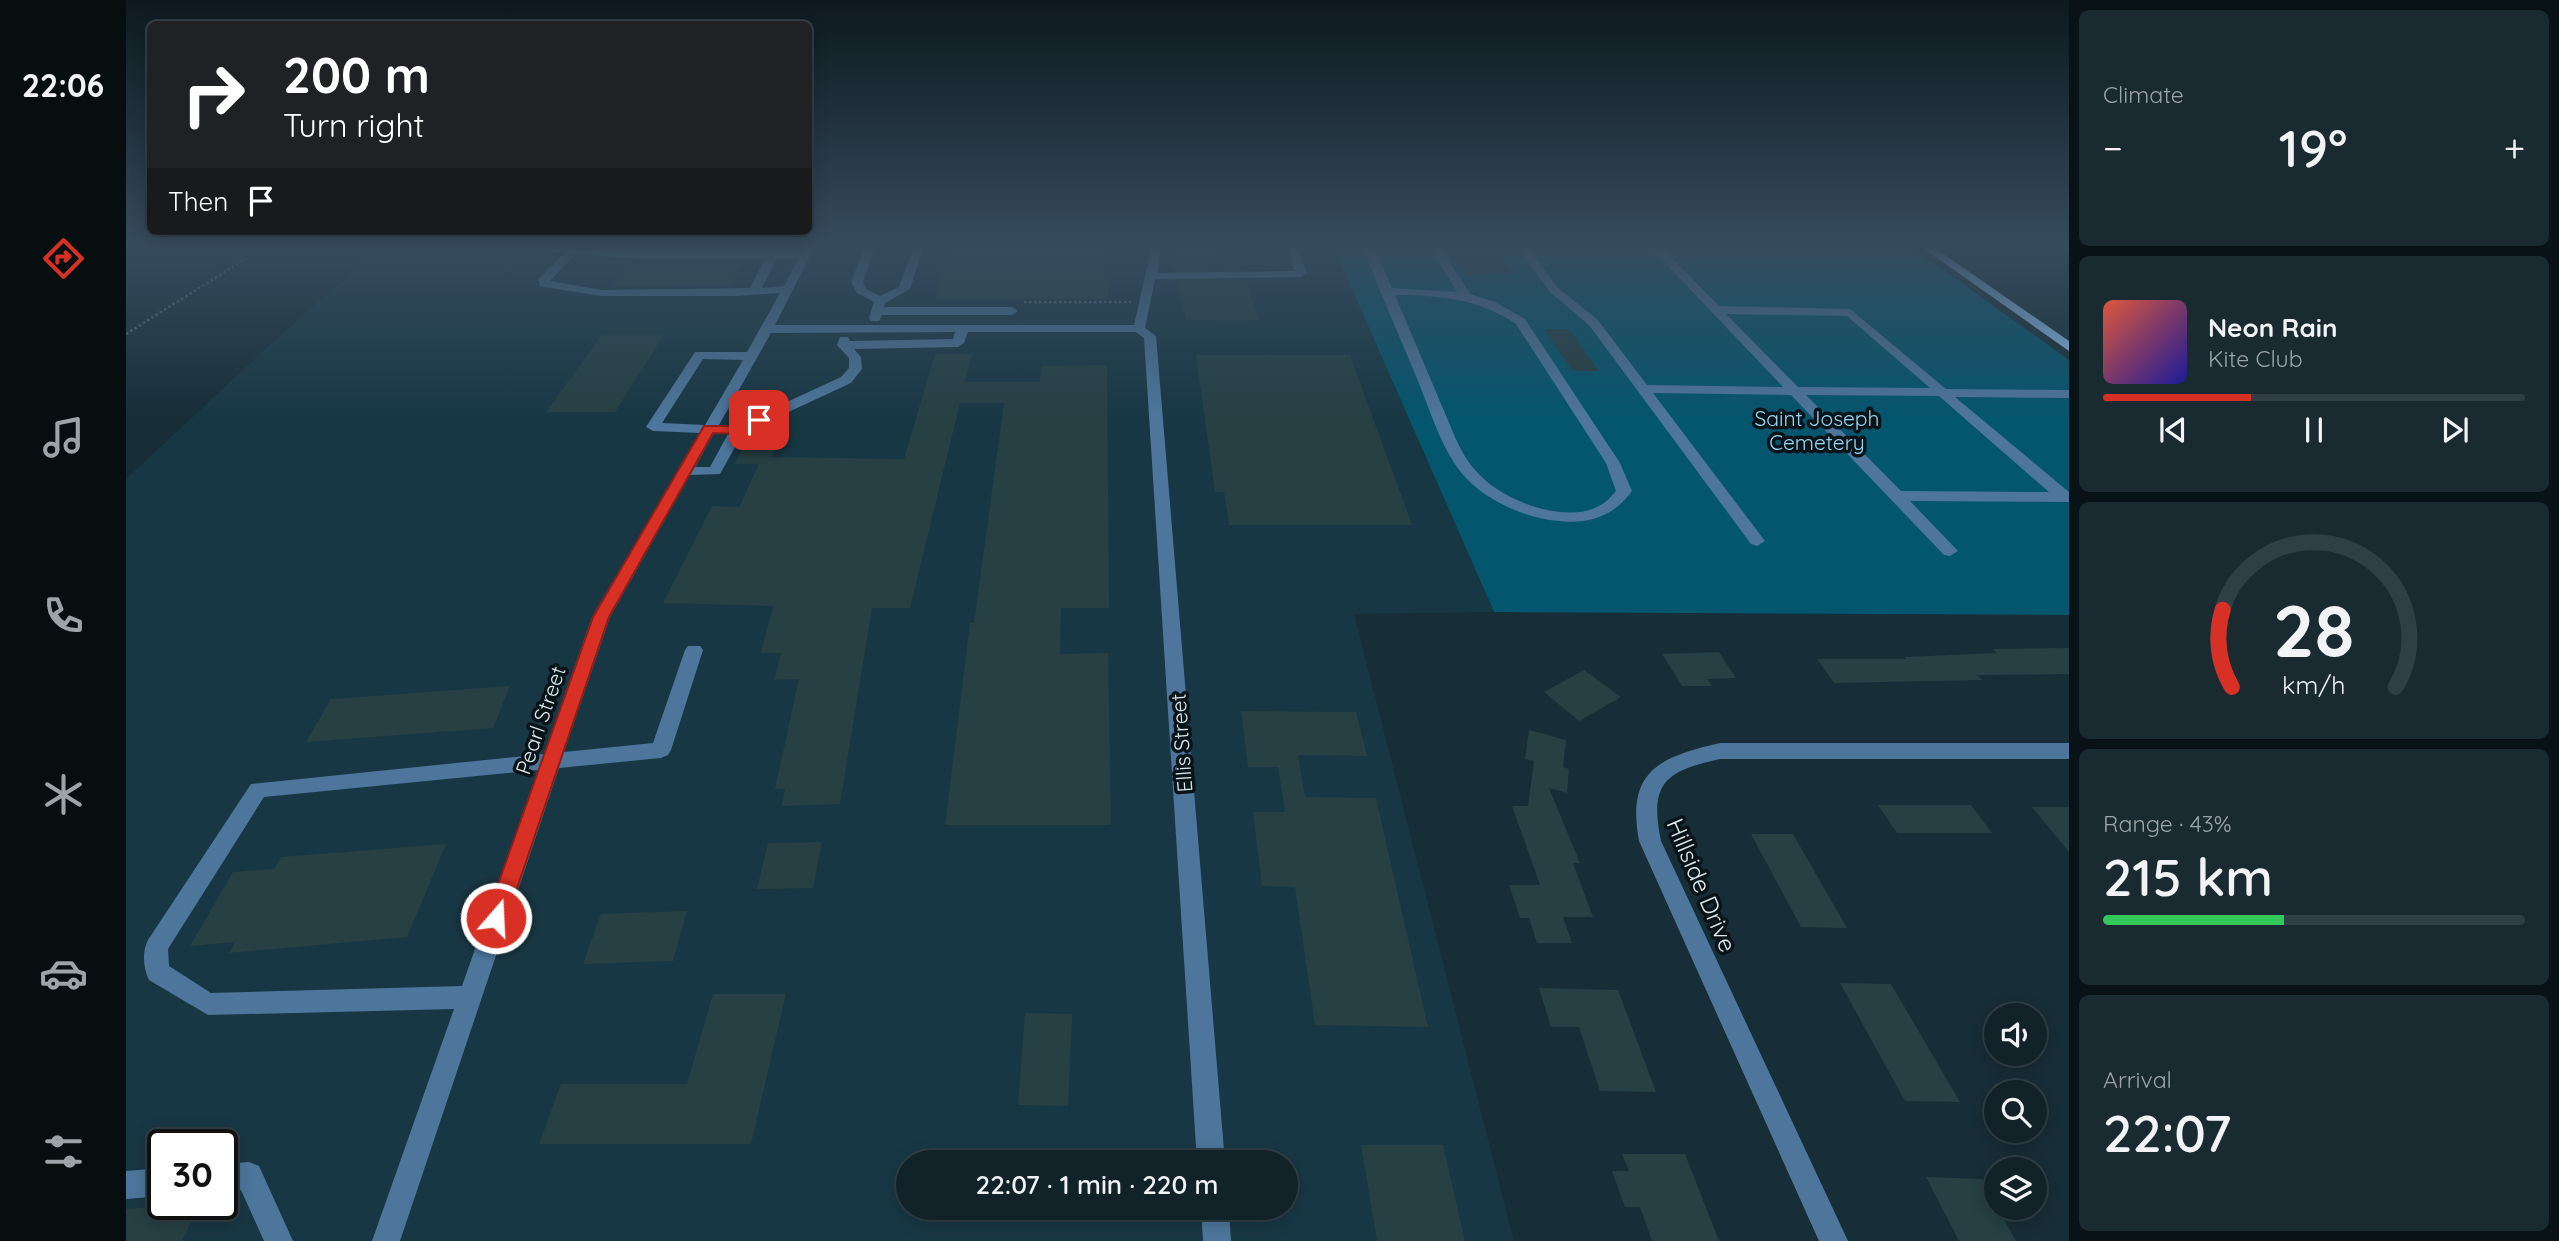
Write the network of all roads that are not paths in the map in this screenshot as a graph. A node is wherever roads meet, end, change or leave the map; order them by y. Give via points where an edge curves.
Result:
1 (781, 304) edge
2 (876, 304) edge
3 (882, 304) edge
4 (1145, 304) edge
5 (1394, 304) edge
6 (1489, 304) edge
7 (1571, 304) edge
8 (1711, 304) edge
9 (2008, 304) edge
10 (879, 306) junction
11 (1717, 310) junction
12 (978, 311) junction
13 (1012, 311) dead end
14 (872, 328) junction
15 (969, 328) junction
16 (767, 329) junction
17 (848, 329) junction
18 (1139, 329) junction
19 (843, 345) junction
20 (2069, 347) edge
21 (750, 356) junction
22 (1645, 389) junction
23 (1795, 392) junction
24 (1945, 393) junction
25 (2069, 394) edge
26 (709, 429) junction
27 (737, 430) junction
28 (685, 471) junction
29 (1896, 496) junction
30 (2067, 497) edge
31 (1757, 541) dead end
32 (1950, 551) dead end
33 (694, 650) dead end
34 (2069, 751) edge
35 (551, 760) junction
36 (470, 997) junction
37 (1210, 1150) edge
38 (238, 1177) edge
39 (147, 1183) edge
40 (126, 1185) edge
41 (1216, 1220) edge
42 (279, 1241) edge
43 (386, 1241) edge
44 (1217, 1241) edge
45 (1834, 1241) edge

1 - 16 street, Pearl Street
2 - 10 street
3 - 10 street
4 - 18 street
5 - 6 street via 1451,443 1475,480 1505,499 1549,515 1578,518 1602,514 1618,504 1625,491 1613,463 1521,322
7 - 22 street via 1594,322
8 - 11 street
9 - 20 main road
10 - 12 street
10 - 14 street
11 - 23 street
11 - 24 street via 1850,313
12 - 13 street
12 - 15 street
14 - 15 street
14 - 17 street
15 - 18 street
15 - 19 street via 958,343
16 - 17 street
16 - 21 street, Pearl Street
17 - 19 street
18 - 37 street, Ellis Street via 1150,336 1154,382
19 - 27 street via 855,357 856,369 846,380
21 - 26 street, Pearl Street
21 - 26 street via 699,355 653,427
22 - 23 street
22 - 31 street
23 - 24 street
23 - 29 street
24 - 25 street
24 - 30 street
26 - 27 street
26 - 28 street, Pearl Street
27 - 28 street via 715,471
28 - 35 street, Pearl Street via 601,617
29 - 30 street
29 - 32 street
33 - 35 street via 661,750
34 - 45 street, Hillside Drive via 1720,751 1668,767 1652,781 1645,800 1650,841
35 - 36 street, Pearl Street
35 - 36 street via 258,790 156,947 157,972 208,1004
36 - 43 street, Pearl Street
38 - 42 street via 249,1176
39 - 40 street
41 - 44 street

